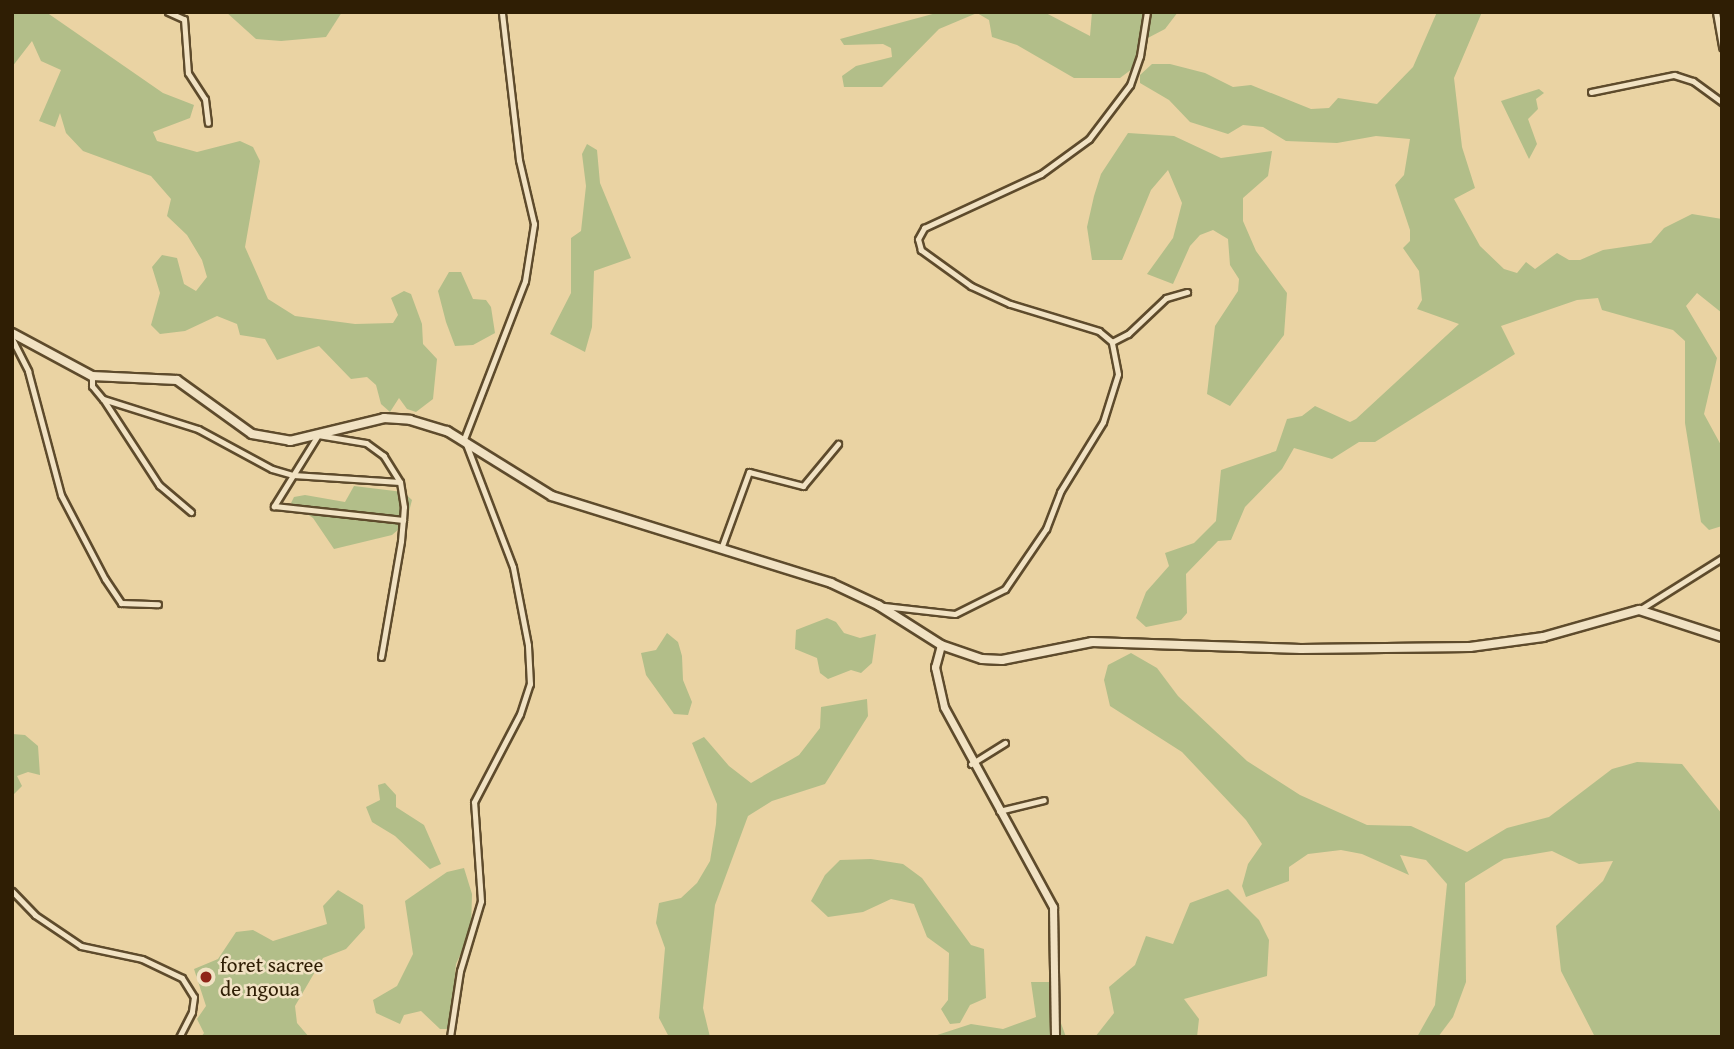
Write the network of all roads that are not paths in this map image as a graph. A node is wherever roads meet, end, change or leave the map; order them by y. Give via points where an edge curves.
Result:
1 (168, 12) edge
2 (502, 12) edge
3 (1147, 12) edge
4 (1716, 12) edge
5 (1722, 47) edge
6 (1591, 92) dead end
7 (1722, 102) edge
8 (208, 123) dead end
9 (1187, 292) dead end
10 (12, 333) edge
11 (12, 339) edge
12 (1112, 342) junction
13 (92, 376) junction
14 (103, 399) junction
15 (318, 435) junction
16 (464, 439) junction
17 (838, 444) dead end
18 (293, 475) junction
19 (400, 482) junction
20 (191, 512) dead end
21 (403, 520) junction
22 (722, 546) junction
23 (1722, 558) edge
24 (158, 604) dead end
25 (878, 605) junction
26 (1639, 610) junction
27 (1722, 638) edge
28 (941, 646) junction
29 (381, 657) dead end
30 (1005, 743) dead end
31 (971, 764) junction
32 (1044, 800) dead end
33 (999, 811) junction
34 (12, 891) edge
35 (179, 1037) edge
36 (450, 1037) edge
37 (1055, 1037) edge

1 - 8 street via 184,19 188,73 205,99
2 - 16 street via 519,160 534,225 525,281
3 - 12 street via 1130,85 1088,139 1041,174 924,228 918,239 922,250 971,286 1010,304 1099,331
4 - 5 street
6 - 7 street via 1674,75 1693,81
9 - 12 street via 1166,298 1128,334
10 - 13 main road
11 - 24 street via 28,371 61,495 105,579 121,603
12 - 25 street via 1118,374 1104,422 1060,492 1045,529 1005,589 955,614
13 - 14 street via 92,386
13 - 15 main road via 163,376 187,386 252,434 290,440
14 - 18 street via 198,429 272,469
14 - 20 street via 159,485
15 - 16 main road via 384,418 410,420
15 - 18 street
15 - 19 street via 366,443 384,456
16 - 22 main road via 552,496
16 - 36 street via 513,567 528,645 530,684 520,714 474,802 481,901 460,971
17 - 22 street via 803,486 749,472
18 - 19 street
18 - 21 street via 274,506
19 - 21 street
21 - 29 street
22 - 25 main road via 809,575
23 - 26 street
25 - 28 main road
26 - 27 main road
26 - 28 main road via 1544,637 1470,647 1301,649 1092,642 1002,660
28 - 31 street via 935,667 937,687
30 - 31 street
31 - 33 street
32 - 33 street
33 - 37 street via 1053,907
34 - 35 street via 35,915 81,946 142,959 182,978 194,997

